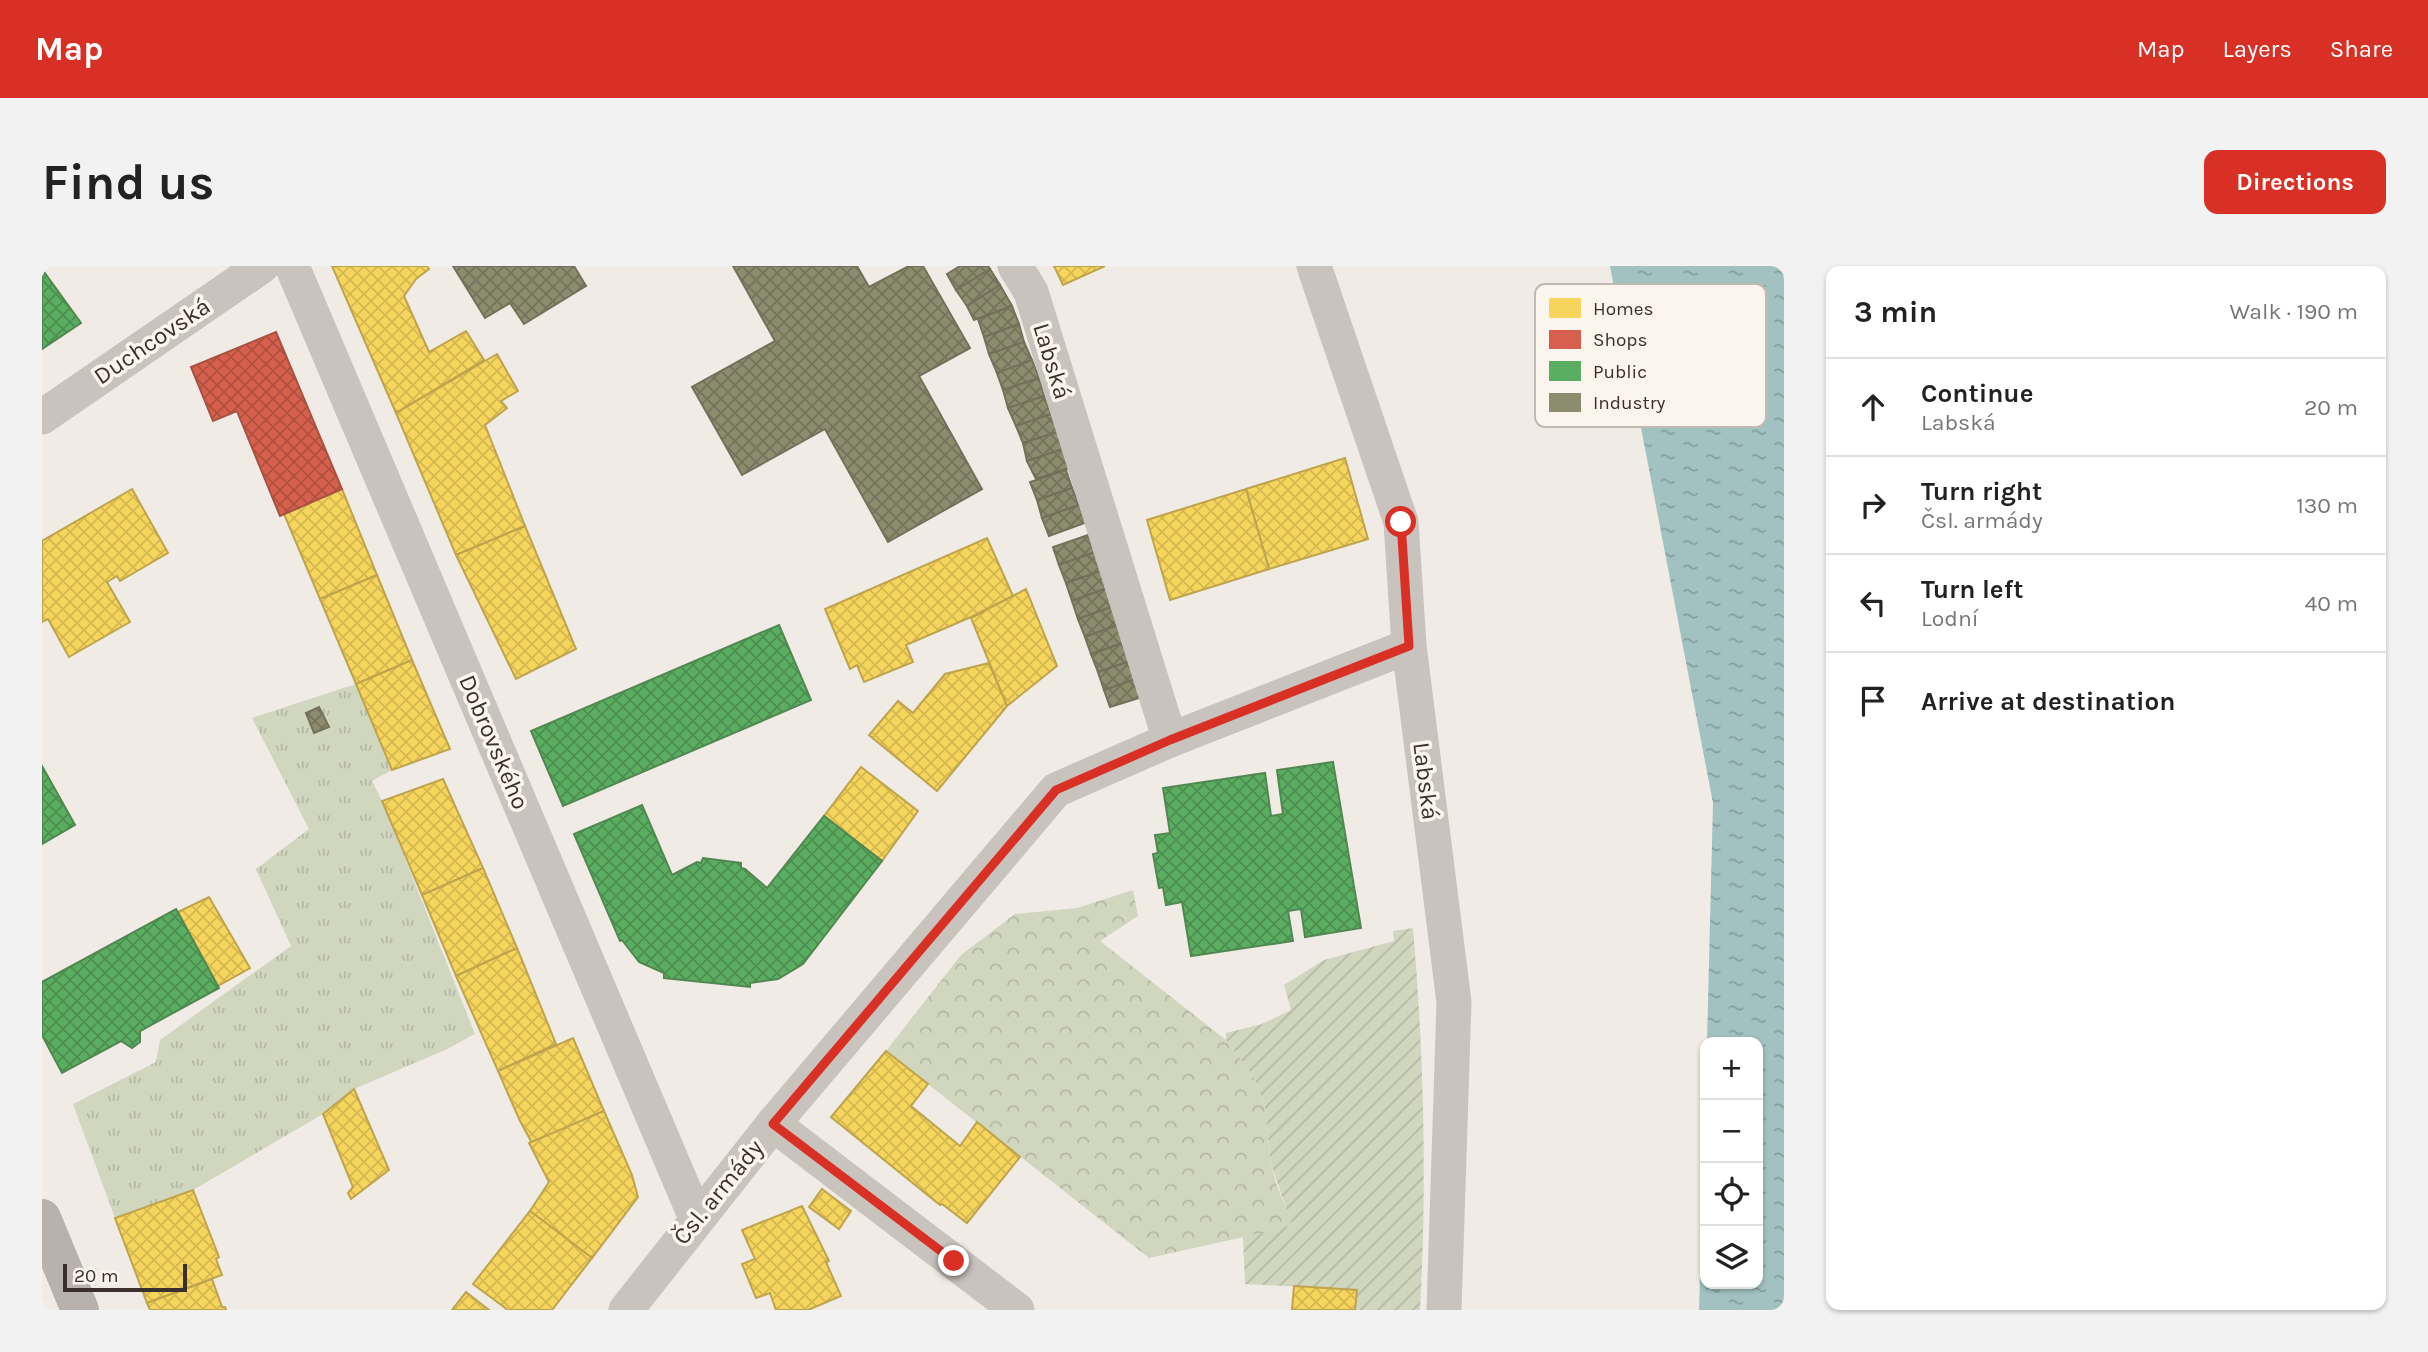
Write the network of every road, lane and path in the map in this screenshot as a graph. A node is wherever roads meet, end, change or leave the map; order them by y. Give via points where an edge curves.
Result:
1 (262, 266) edge
2 (292, 266) edge
3 (1015, 266) edge
4 (1314, 266) edge
5 (42, 417) edge
6 (1409, 646) junction
7 (1170, 740) junction
8 (773, 1124) junction
9 (42, 1218) edge
10 (696, 1218) junction
11 (80, 1310) edge
12 (626, 1310) edge
13 (1017, 1310) edge
14 (1444, 1310) edge

1 - 5 street, Duchcovská
2 - 10 street, Dobrovského
3 - 7 street, Labská via 1031,292
4 - 6 street, Labská via 1401,522
6 - 7 street, Čsl. armády
6 - 14 street, Labská via 1454,1002
7 - 8 street, Čsl. armády via 1056,790
8 - 10 street, Čsl. armády
8 - 13 street
9 - 11 main road
10 - 12 street, Čsl. armády

